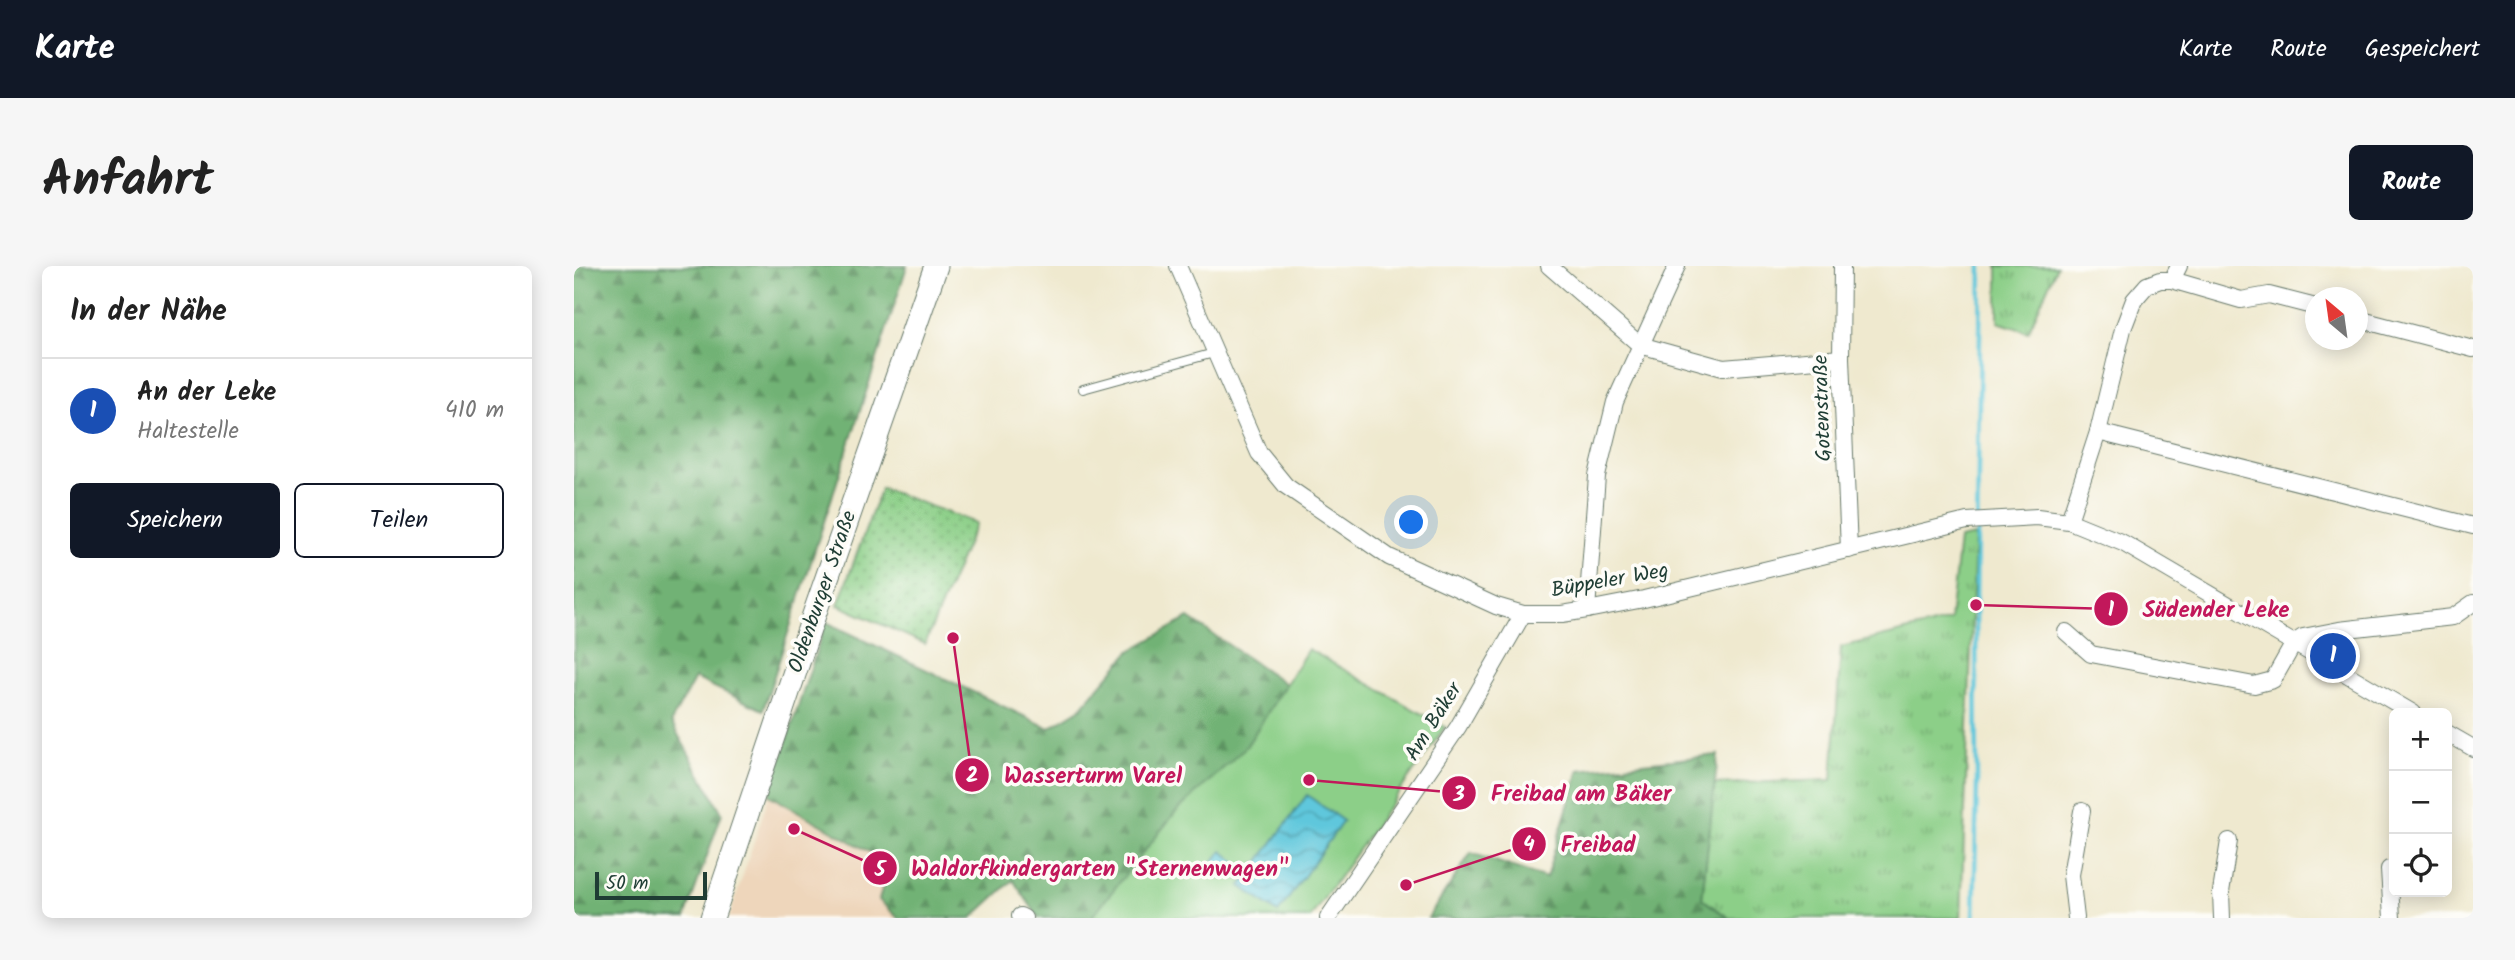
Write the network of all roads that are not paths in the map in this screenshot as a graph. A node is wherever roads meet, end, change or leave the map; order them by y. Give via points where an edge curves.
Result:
1 (936, 266) edge
2 (1178, 266) edge
3 (1549, 266) edge
4 (1677, 266) edge
5 (1842, 266) edge
6 (2175, 273) edge
7 (2305, 304) edge
8 (2368, 321) edge
9 (1640, 345) junction
10 (2473, 349) edge
11 (1214, 353) junction
12 (1841, 358) junction
13 (1083, 389) dead end
14 (2098, 432) junction
15 (2069, 521) junction
16 (2473, 526) edge
17 (1849, 550) junction
18 (2473, 603) edge
19 (1587, 610) junction
20 (1523, 614) junction
21 (2066, 632) dead end
22 (2294, 643) junction
23 (2404, 708) edge
24 (2452, 736) edge
25 (2473, 748) edge
26 (2082, 811) dead end
27 (2230, 841) dead end
28 (2391, 897) edge
29 (712, 918) edge
30 (1328, 918) edge
31 (2076, 918) edge
32 (2222, 918) edge
33 (2392, 918) edge

1 - 29 main road, Oldenburger Straße
2 - 11 street, Büppeler Weg
3 - 9 street
4 - 9 street
5 - 12 street, Gotenstraße
6 - 7 street via 2241,300 2269,295
6 - 14 street via 2147,285 2134,300
8 - 10 street
9 - 12 street via 1723,368
9 - 19 street via 1615,402 1597,476
11 - 13 lane
11 - 20 street, Büppeler Weg via 1259,453 1286,486 1389,557
12 - 17 street, Gotenstraße
14 - 15 street
14 - 16 street
15 - 17 street, Büppeler Weg via 2037,517 1964,522
15 - 22 street, Büppeler Weg via 2123,543
17 - 19 street, Büppeler Weg
18 - 22 street via 2453,617 2339,630
19 - 20 street, Büppeler Weg
20 - 30 street, Am Bäker via 1458,727
21 - 22 street via 2091,654 2254,685 2273,680
22 - 23 street, Büppeler Weg
24 - 25 street
26 - 31 street via 2071,876
27 - 32 street via 2221,892
28 - 33 street

